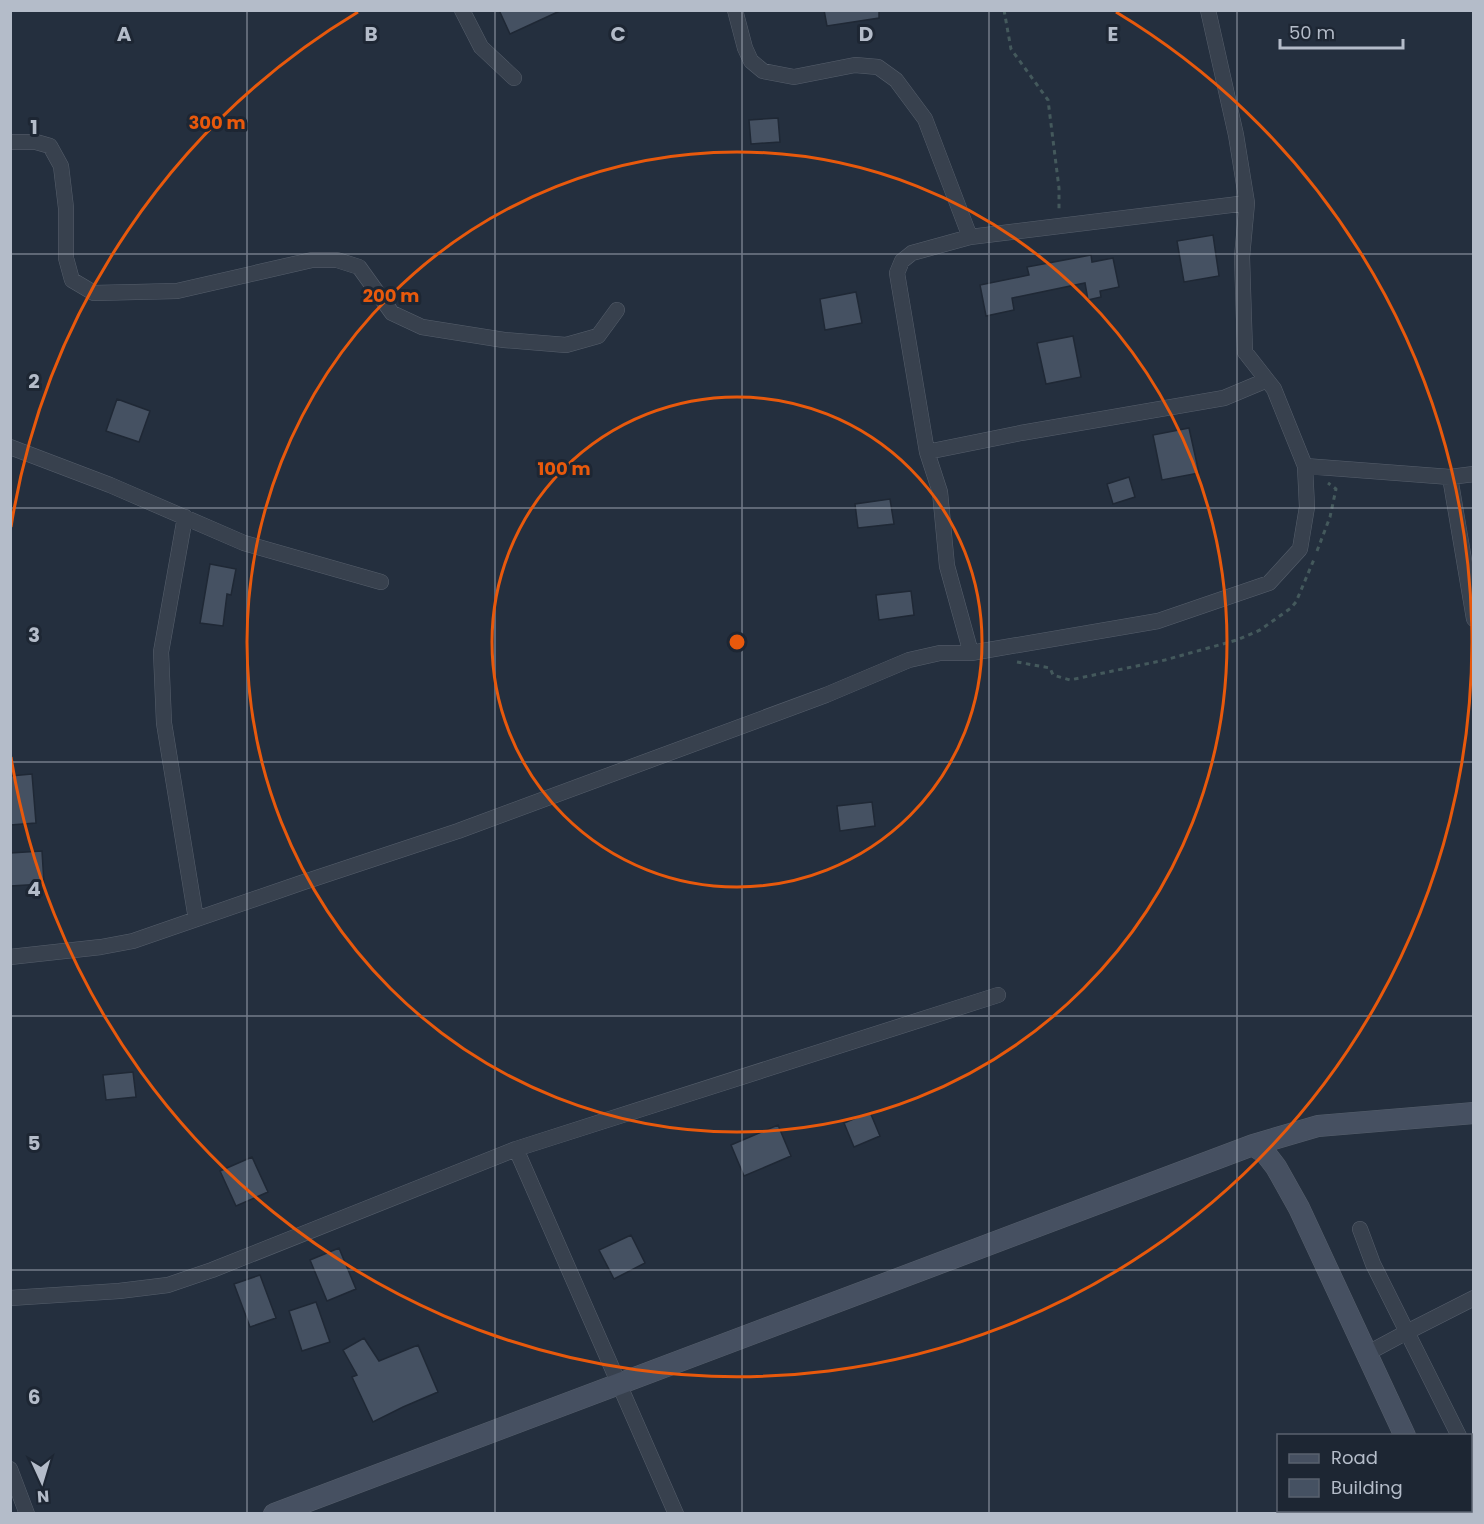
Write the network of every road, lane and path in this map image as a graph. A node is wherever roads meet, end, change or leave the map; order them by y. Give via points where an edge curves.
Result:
1 (462, 10) edge
2 (735, 10) edge
3 (1004, 10) edge
4 (1208, 10) edge
5 (514, 78) dead end
6 (10, 142) edge
7 (1247, 203) junction
8 (1060, 225) junction
9 (970, 237) junction
10 (617, 310) dead end
11 (1267, 380) junction
12 (10, 447) edge
13 (927, 452) junction
14 (1305, 466) junction
15 (1473, 474) edge
16 (1450, 477) junction
17 (185, 517) junction
18 (381, 582) dead end
19 (1473, 619) edge
20 (971, 653) junction
21 (196, 919) junction
22 (10, 957) edge
23 (998, 995) dead end
24 (1473, 1113) edge
25 (1253, 1145) junction
26 (516, 1149) junction
27 (1360, 1229) dead end
28 (10, 1298) edge
29 (1473, 1298) edge
30 (1407, 1332) junction
31 (1366, 1354) junction
32 (620, 1384) junction
33 (1404, 1434) edge
34 (1458, 1434) edge
35 (10, 1468) edge
36 (27, 1514) edge
37 (274, 1514) edge
38 (676, 1514) edge

1 - 5 street via 481,47
2 - 9 street via 751,61 763,71 794,76 855,65 878,67 896,80 925,119
3 - 8 path via 1011,49 1048,100
4 - 7 street
6 - 10 street via 50,146 61,166 66,258 72,280 94,293 177,291 312,260 338,260 359,267 392,313 422,327 566,345 598,336
7 - 8 street
7 - 11 street via 1242,257 1245,352
8 - 9 street
9 - 13 street via 912,253 902,261 897,273
11 - 13 street via 1224,398
11 - 14 street
12 - 17 street
13 - 20 street via 940,492 947,566
14 - 16 street
14 - 20 street via 1307,507 1300,549 1269,583 1158,621
15 - 16 street
16 - 19 street
17 - 18 street via 244,543
17 - 21 street via 160,652 164,723
20 - 21 street via 940,653 909,660 826,695 458,831
21 - 22 street via 133,941
23 - 26 street
24 - 25 street via 1318,1126
25 - 31 street via 1266,1154 1299,1208
25 - 32 street
26 - 28 street via 168,1285
26 - 32 street
27 - 30 street
29 - 30 street
30 - 31 street
30 - 34 street
31 - 33 street
32 - 37 street
32 - 38 street
35 - 36 street

